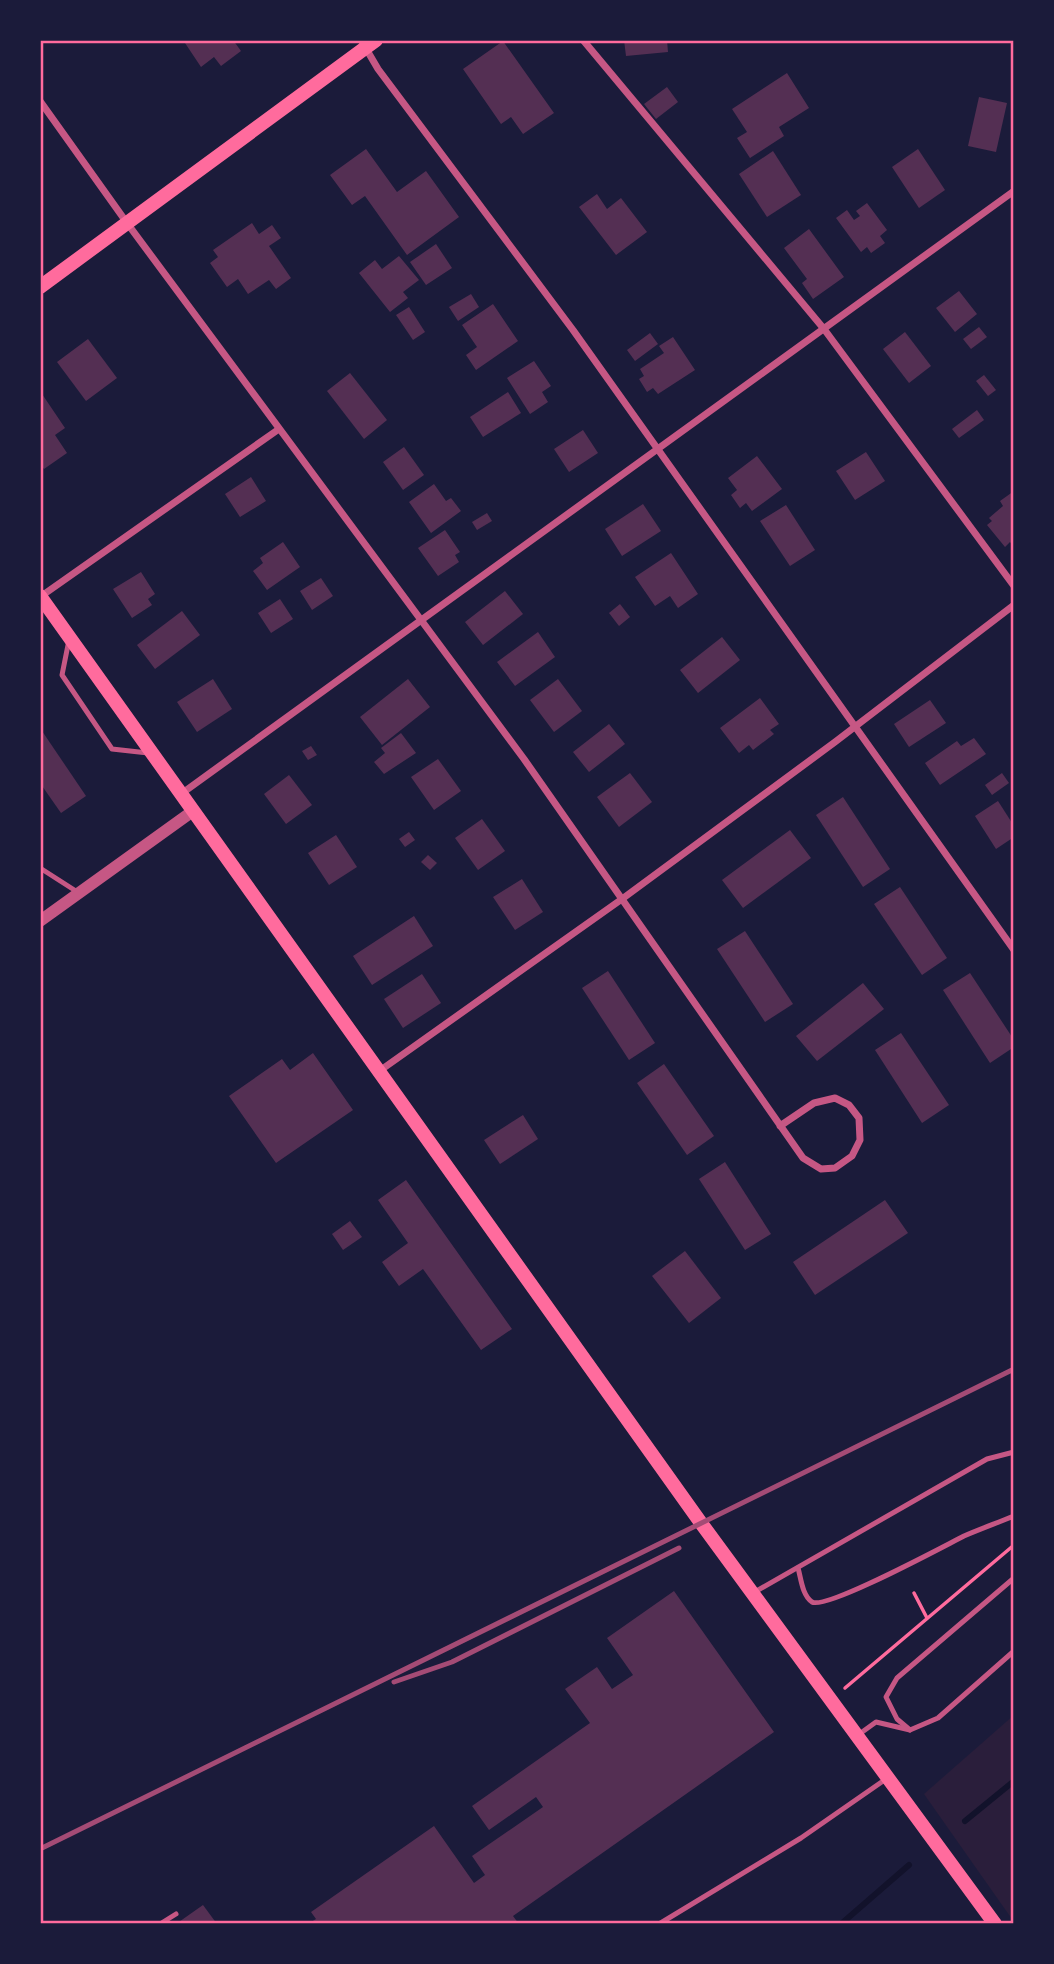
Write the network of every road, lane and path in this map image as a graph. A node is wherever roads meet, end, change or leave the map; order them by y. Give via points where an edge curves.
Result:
1 (583, 40) edge
2 (368, 43) edge
3 (40, 101) edge
4 (1014, 191) edge
5 (127, 223) junction
6 (40, 287) edge
7 (824, 329) junction
8 (279, 429) junction
9 (657, 449) junction
10 (1014, 586) edge
11 (40, 597) edge
12 (1014, 605) edge
13 (422, 620) junction
14 (70, 637) junction
15 (855, 726) junction
16 (151, 753) junction
17 (181, 795) junction
18 (193, 811) junction
19 (40, 868) edge
20 (79, 893) junction
21 (622, 899) junction
22 (40, 921) edge
23 (1014, 950) edge
24 (378, 1072) junction
25 (780, 1126) junction
26 (1014, 1452) edge
27 (1014, 1516) edge
28 (1014, 1545) edge
29 (798, 1568) junction
30 (1014, 1578) edge
31 (753, 1592) junction
32 (914, 1593) dead end
33 (927, 1618) junction
34 (1014, 1651) edge
35 (832, 1699) junction
36 (910, 1730) junction
37 (858, 1735) junction
38 (888, 1777) junction
39 (176, 1914) dead end
40 (160, 1924) edge
41 (659, 1924) edge
42 (995, 1924) edge

1 - 7 street
2 - 5 main road
2 - 9 street via 378,69
3 - 5 street
4 - 7 street
5 - 6 main road
5 - 8 street
7 - 9 street
7 - 10 street
8 - 11 street
8 - 13 street
9 - 13 street
9 - 15 street
11 - 14 main road
12 - 15 street
13 - 17 street
13 - 21 street
14 - 16 main road
14 - 16 lane via 62,675 112,749
15 - 21 street
15 - 23 street
16 - 17 main road
17 - 18 main road
18 - 20 street
18 - 24 main road
19 - 20 lane
20 - 22 street
21 - 24 street
21 - 25 street
24 - 31 main road
25 - 25 street via 803,1158 821,1169 835,1168 852,1156 860,1140 859,1118 849,1105 835,1098 814,1102
26 - 29 lane via 987,1459
27 - 29 lane via 819,1604 804,1591
28 - 33 path
29 - 31 lane
30 - 36 lane via 897,1678 886,1697 897,1719
31 - 35 main road
32 - 33 path
33 - 35 path
34 - 36 lane via 938,1718
35 - 37 main road
36 - 37 lane via 877,1723
37 - 38 main road
38 - 41 lane via 801,1838
38 - 42 main road
39 - 40 lane

